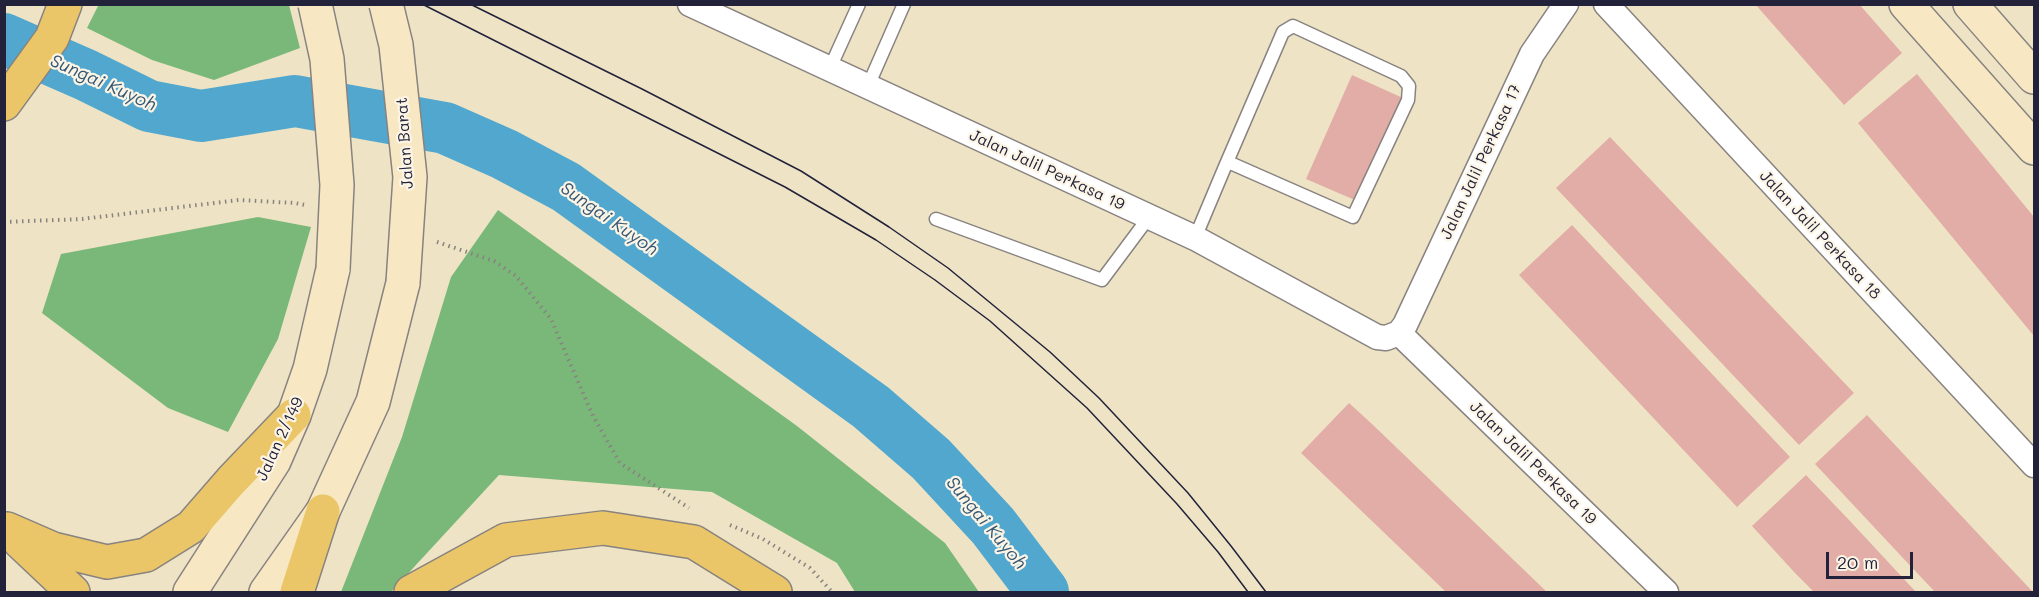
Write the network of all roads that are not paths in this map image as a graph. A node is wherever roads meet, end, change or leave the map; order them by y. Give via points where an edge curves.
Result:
1 (65, 4) edge
2 (315, 4) edge
3 (386, 4) edge
4 (690, 4) edge
5 (859, 4) edge
6 (904, 4) edge
7 (1566, 4) edge
8 (1606, 4) edge
9 (1906, 4) edge
10 (1970, 4) edge
11 (830, 68) junction
12 (2034, 77) edge
13 (868, 86) junction
14 (4, 104) edge
15 (2034, 148) edge
16 (1228, 162) junction
17 (1149, 217) junction
18 (936, 219) dead end
19 (1195, 238) junction
20 (1402, 329) junction
21 (294, 416) junction
22 (2034, 465) edge
23 (323, 511) junction
24 (6, 528) edge
25 (73, 592) edge
26 (190, 592) edge
27 (266, 592) edge
28 (297, 592) edge
29 (411, 592) edge
30 (775, 592) edge
31 (1666, 592) edge

1 - 14 highway via 52,38
2 - 21 main road, Jalan 2/149, bridge via 327,59 337,185 333,269 310,369
3 - 23 main road, Jalan Barat, bridge via 396,45 410,177 403,283 373,402
4 - 11 street, Jalan Jalil Perkasa 19
5 - 11 lane
6 - 13 lane
7 - 20 street, Jalan Jalil Perkasa 17 via 1532,54
8 - 22 street, Jalan Jalil Perkasa 18
9 - 15 main road
10 - 12 main road
11 - 13 street, Jalan Jalil Perkasa 19
13 - 17 street, Jalan Jalil Perkasa 19
16 - 16 lane via 1353,217 1408,100 1409,86 1401,76 1293,26 1283,32
16 - 19 lane
17 - 18 lane via 1102,280
17 - 19 street, Jalan Jalil Perkasa 19
19 - 20 street, Jalan Jalil Perkasa 19 via 1377,336 1386,338
20 - 31 street, Jalan Jalil Perkasa 19
21 - 24 highway via 191,527 146,555 107,562 53,549
21 - 26 main road, Jalan 2/149 via 274,462
23 - 27 main road
23 - 28 highway
24 - 25 highway
29 - 30 highway via 506,540 603,528 694,542

